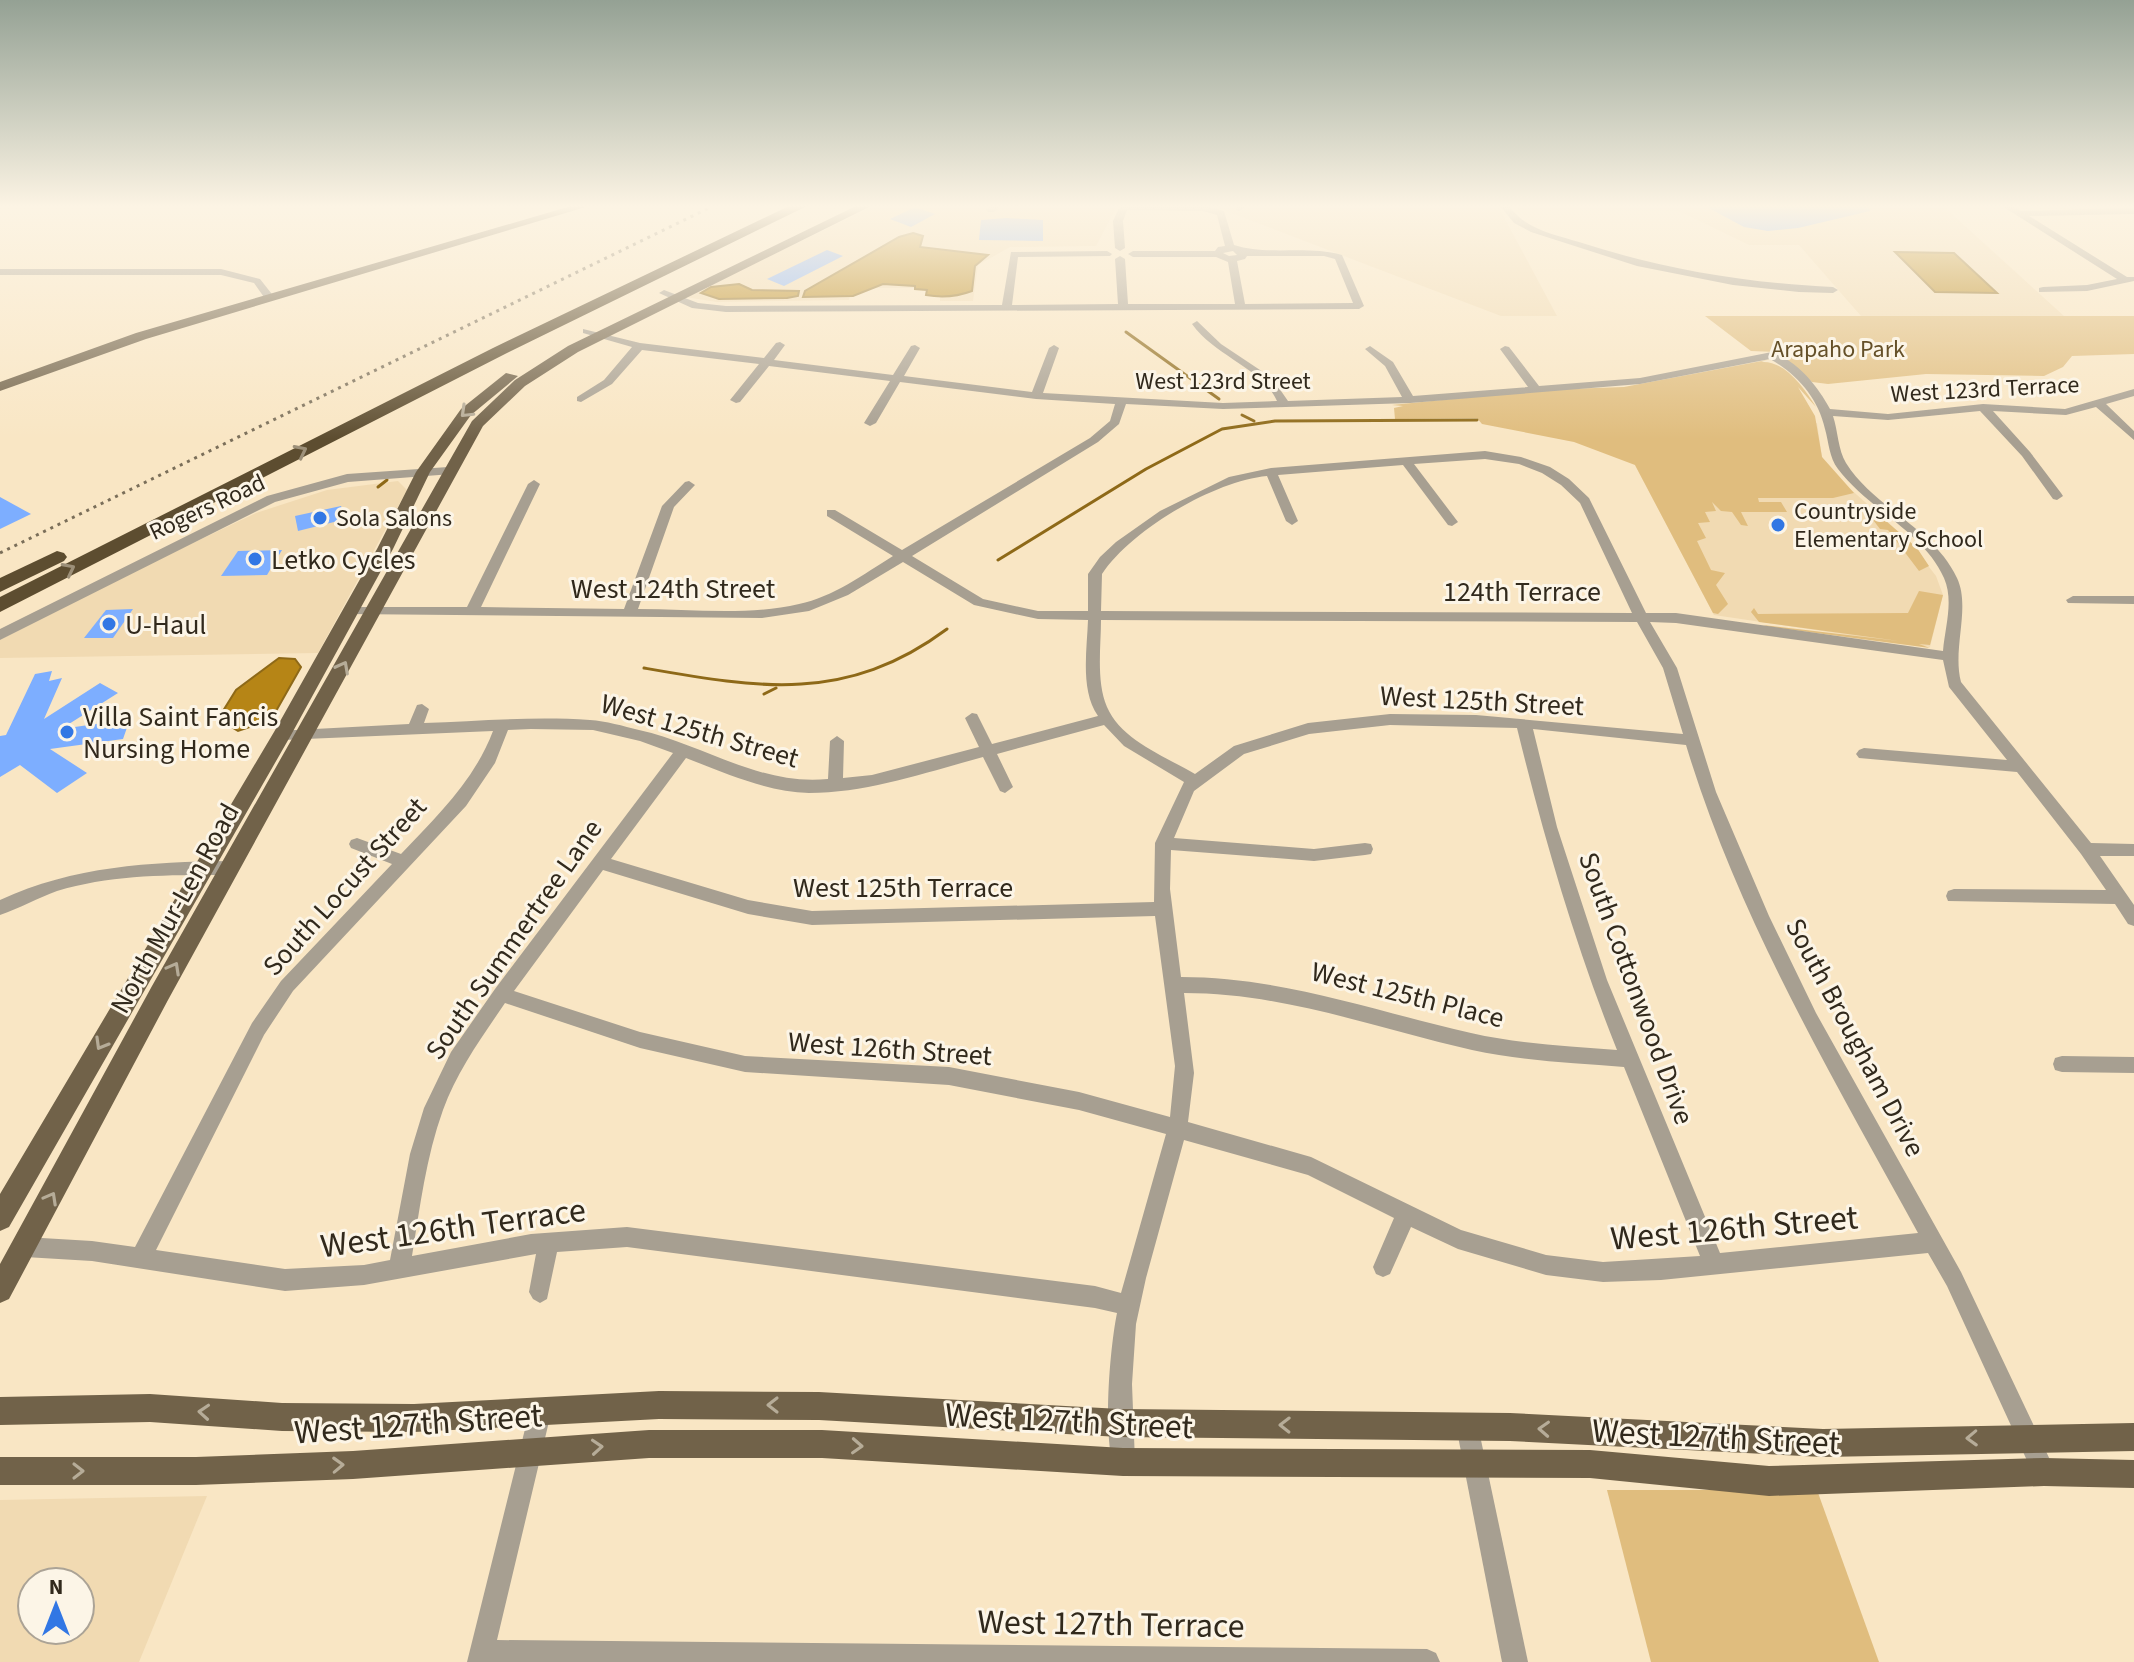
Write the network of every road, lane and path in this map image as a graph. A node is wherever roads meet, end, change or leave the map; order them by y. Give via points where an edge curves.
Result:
1 (259, 284) edge
2 (310, 284) edge
3 (312, 284) edge
4 (606, 284) edge
5 (639, 284) edge
6 (694, 284) edge
7 (696, 284) edge
8 (1010, 284) edge
9 (1122, 284) edge
10 (1236, 284) edge
11 (1350, 284) edge
12 (1735, 284) edge
13 (2108, 284) edge
14 (1833, 290) dead end
15 (2043, 290) dead end
16 (673, 294) junction
17 (269, 296) junction
18 (1007, 305) junction
19 (1123, 306) junction
20 (1240, 306) junction
21 (1197, 324) dead end
22 (592, 334) junction
23 (780, 345) dead end
24 (639, 346) junction
25 (915, 348) dead end
26 (1054, 348) dead end
27 (1370, 349) dead end
28 (1505, 349) dead end
29 (764, 362) junction
30 (896, 379) junction
31 (0, 384) edge
32 (1534, 387) junction
33 (2134, 392) edge
34 (1036, 396) junction
35 (581, 399) dead end
36 (736, 400) dead end
37 (1410, 400) junction
38 (2098, 402) junction
39 (1121, 403) junction
40 (1284, 405) junction
41 (1983, 407) junction
42 (1827, 412) junction
43 (870, 423) dead end
44 (2134, 437) edge
45 (1405, 460) junction
46 (448, 471) junction
47 (423, 472) junction
48 (1271, 472) junction
49 (534, 484) dead end
50 (689, 485) dead end
51 (2057, 496) dead end
52 (831, 513) dead end
53 (1292, 521) dead end
54 (1452, 522) dead end
55 (900, 556) junction
56 (0, 586) edge
57 (2073, 600) dead end
58 (2134, 600) edge
59 (0, 605) edge
60 (351, 611) junction
61 (373, 611) junction
62 (472, 612) junction
63 (629, 614) junction
64 (1094, 616) junction
65 (1641, 618) junction
66 (0, 635) edge
67 (1947, 656) junction
68 (422, 709) dead end
69 (972, 718) dead end
70 (1107, 719) junction
71 (503, 725) junction
72 (1524, 725) junction
73 (414, 730) junction
74 (282, 735) junction
75 (306, 735) junction
76 (1690, 740) junction
77 (837, 741) dead end
78 (683, 751) junction
79 (988, 752) junction
80 (1864, 754) dead end
81 (2021, 767) junction
82 (1194, 781) junction
83 (835, 785) junction
84 (1005, 787) dead end
85 (1163, 843) junction
86 (357, 844) dead end
87 (1365, 849) dead end
88 (2087, 849) junction
89 (2134, 850) edge
90 (402, 861) junction
91 (600, 862) junction
92 (204, 868) junction
93 (230, 868) junction
94 (1954, 896) dead end
95 (2119, 897) junction
96 (0, 908) edge
97 (1165, 909) junction
98 (2134, 919) edge
99 (1175, 985) junction
100 (501, 994) junction
101 (1628, 1059) junction
102 (2062, 1064) dead end
103 (2134, 1065) edge
104 (1175, 1127) junction
105 (1407, 1213) junction
106 (0, 1218) edge
107 (548, 1242) junction
108 (1933, 1242) junction
109 (25, 1247) junction
110 (140, 1259) junction
111 (1714, 1264) junction
112 (1383, 1267) dead end
113 (399, 1268) junction
114 (0, 1290) edge
115 (540, 1292) dead end
116 (1129, 1305) junction
117 (0, 1411) edge
118 (540, 1413) junction
119 (1120, 1423) junction
120 (1467, 1426) junction
121 (2028, 1437) junction
122 (2134, 1437) edge
123 (531, 1452) junction
124 (1123, 1462) junction
125 (1474, 1465) junction
126 (0, 1471) edge
127 (2044, 1472) junction
128 (2134, 1474) edge
129 (480, 1657) edge
130 (794, 1657) edge
131 (1084, 1659) edge
132 (1427, 1662) edge
133 (1515, 1662) edge

1 - 17 street
2 - 17 main road
3 - 17 main road
4 - 56 highway
59 -> 5 highway
6 - 16 main road
7 - 16 main road
8 - 18 street
9 - 19 street
10 - 20 street
11 - 20 street via 1359,306
12 - 14 street
13 - 15 street
16 - 18 street via 703,306
16 - 22 main road
17 - 31 main road
18 - 19 street
19 - 20 street
21 - 40 street via 1212,342 1271,384
22 - 24 street, West 123rd Street
22 - 46 main road, North Mur-Len Road via 504,397 477,424
22 -> 47 main road, North Mur-Len Road via 524,366 466,412
23 - 29 street
24 - 29 street, West 123rd Street
24 - 35 street via 608,382
25 - 30 street
26 - 34 street
27 - 37 street via 1389,364
28 - 32 street
29 - 30 street, West 123rd Street
29 - 36 street
30 - 34 street, West 123rd Street
30 - 43 street
32 - 37 street, West 123rd Street
32 - 42 street, West 123rd Street via 1640,381 1772,355 1804,380
33 - 38 street, West 123rd Terrace
34 - 39 street, West 123rd Street
37 - 40 street, West 123rd Street
38 - 41 street, West 123rd Terrace via 2066,412
38 - 44 street
39 - 40 street, West 123rd Street
39 - 55 street, West 124th Street via 1115,422 1094,440
41 - 42 street, West 123rd Terrace via 1888,417
41 - 51 street
42 - 67 street via 1842,466 1920,536 1950,577 1956,600
45 - 48 street, South Brougham Drive
45 - 54 street
45 - 65 street, South Brougham Drive via 1497,456 1531,464 1565,482 1585,501
46 - 47 street, Rogers Road
46 - 61 main road, North Mur-Len Road
47 - 60 main road, North Mur-Len Road
47 - 66 street, Rogers Road via 347,478 254,506
48 - 53 street
48 - 64 street, South Brougham Drive via 1215,485 1118,545 1095,574
49 - 62 street
50 - 63 street via 668,506
52 - 55 street, 124th Terrace
55 - 63 street, West 124th Street via 830,599 790,611
55 - 64 street, 124th Terrace via 994,607 1038,615
57 - 58 street
60 - 61 street, West 124th Street
60 - 74 main road, North Mur-Len Road
61 - 62 street, West 124th Street
75 -> 61 main road, North Mur-Len Road
62 - 63 street, West 124th Street
64 - 65 street, 124th Terrace
64 - 70 street, South Brougham Drive via 1096,698
65 - 67 street, 124th Terrace via 1696,619
65 - 76 street, South Brougham Drive via 1675,680
67 - 81 street via 1954,683
68 - 73 street
69 - 79 street
70 - 79 street, West 125th Street
70 - 82 street via 1129,742
71 - 73 street, West 125th Street
71 - 78 street, West 125th Street via 593,725
71 - 90 street, South Locust Street via 472,786
72 - 76 street, West 125th Street
72 - 82 street, West 125th Street via 1351,720 1273,736 1236,751
72 - 101 street, South Cottonwood Drive via 1566,885
73 - 75 street, West 125th Street
74 - 75 street, West 125th Street
74 - 92 main road, North Mur-Len Road
75 - 93 main road, North Mur-Len Road
76 - 108 street, South Brougham Drive via 1735,858 1810,1019
77 - 83 street
78 - 83 street, West 125th Street via 770,783
78 - 91 street, South Summertree Lane
79 - 83 street, West 125th Street
79 - 84 street
80 - 81 street
81 - 88 street
82 - 85 street via 1174,811
85 - 87 street via 1314,855
85 - 97 street
86 - 90 street
88 - 89 street
88 - 95 street
90 - 110 street, South Locust Street via 318,950 258,1029
91 - 97 street, West 125th Terrace via 748,907 812,918
91 - 100 street, South Summertree Lane
92 - 93 street
92 - 96 street via 99,873
92 -> 106 main road, North Mur-Len Road
109 -> 93 main road, North Mur-Len Road
94 - 95 street
95 - 98 street
97 - 99 street
99 - 101 street, West 125th Place via 1296,994 1525,1052
99 - 104 street via 1185,1076
100 - 104 street, West 126th Street via 685,1052 780,1068 989,1081
100 - 113 street, South Summertree Lane via 458,1058 434,1108
101 - 111 street, South Cottonwood Drive
102 - 103 street
104 - 105 street, West 126th Street via 1311,1166
104 - 116 street
105 - 111 street, West 126th Street via 1458,1239 1546,1265 1603,1272
105 - 112 street
107 - 113 street, West 126th Terrace
107 - 115 street
107 - 116 street, West 126th Terrace via 600,1236 651,1239
108 - 111 street, West 126th Street
108 - 121 street, South Brougham Drive
109 - 110 street, West 126th Terrace
109 - 114 main road, North Mur-Len Road
110 - 113 street, West 126th Terrace via 285,1280 338,1279
116 - 119 street
118 -> 117 main road, West 127th Street via 399,1418 150,1408
119 -> 118 main road, West 127th Street via 819,1406 659,1405
118 - 123 street
120 -> 119 main road, West 127th Street
119 - 124 street
121 -> 120 main road, West 127th Street via 1823,1443
120 - 125 street
121 - 122 main road, West 127th Street
121 - 127 street, South Brougham Drive
123 -> 124 main road, West 127th Street via 649,1444 822,1444
126 -> 123 main road, West 127th Street via 196,1471
123 - 129 street
124 - 125 main road, West 127th Street
125 - 127 main road, West 127th Street via 1602,1465 1769,1481
125 - 133 street
127 - 128 main road, West 127th Street
129 - 130 street, West 127th Terrace
130 - 131 street, West 127th Terrace
131 - 132 street, West 127th Terrace

